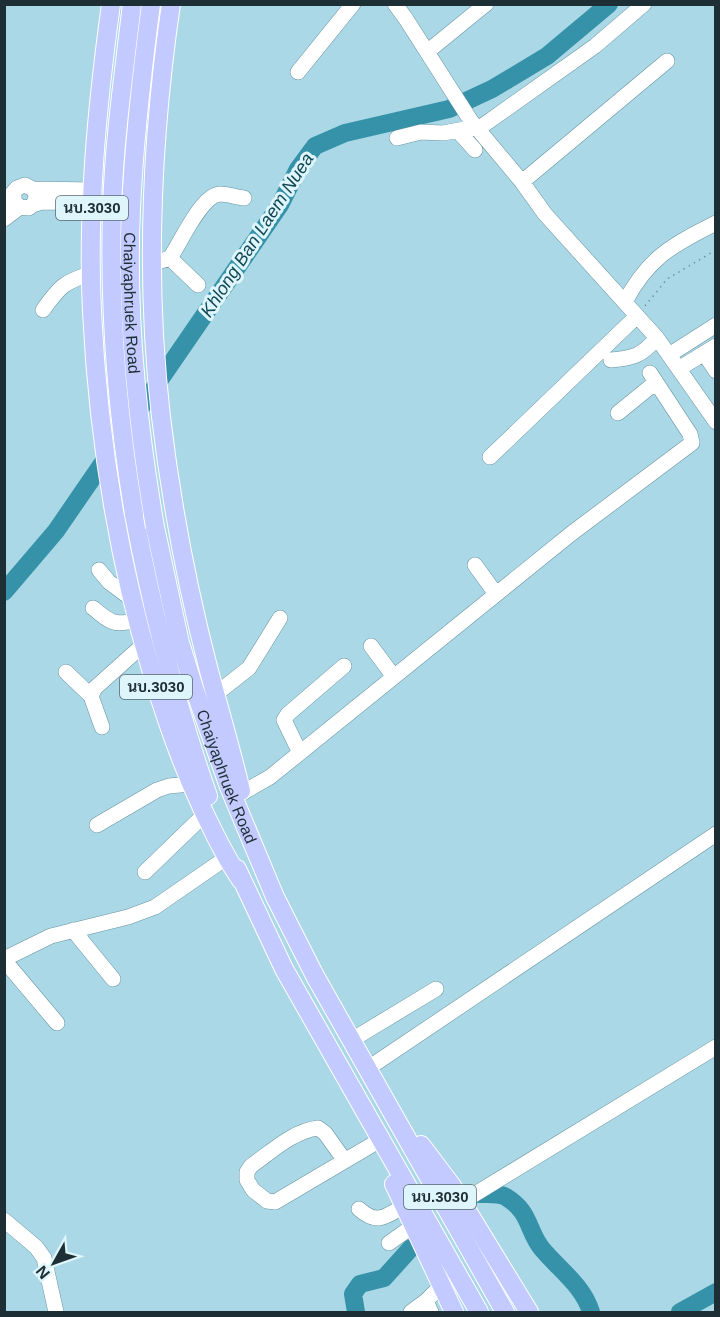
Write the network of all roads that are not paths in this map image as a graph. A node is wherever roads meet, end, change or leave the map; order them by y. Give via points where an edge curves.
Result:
1 (111, 4) edge
2 (132, 4) edge
3 (151, 4) edge
4 (171, 4) edge
5 (353, 4) edge
6 (395, 4) edge
7 (486, 4) edge
8 (644, 4) edge
9 (427, 52) junction
10 (667, 61) dead end
11 (298, 72) dead end
12 (158, 113) junction
13 (97, 117) junction
14 (475, 125) junction
15 (458, 130) junction
16 (397, 138) dead end
17 (475, 150) dead end
18 (522, 182) junction
19 (33, 189) junction
20 (9, 197) edge
21 (93, 197) junction
22 (244, 198) dead end
23 (26, 206) junction
24 (4, 219) edge
25 (716, 223) edge
26 (170, 258) junction
27 (151, 264) junction
28 (92, 273) junction
29 (198, 285) dead end
30 (625, 302) junction
31 (43, 310) dead end
32 (637, 316) junction
33 (716, 325) edge
34 (657, 338) junction
35 (710, 349) edge
36 (669, 355) junction
37 (611, 360) dead end
38 (680, 368) junction
39 (716, 371) edge
40 (710, 402) edge
41 (618, 413) dead end
42 (716, 422) edge
43 (490, 457) dead end
44 (475, 565) dead end
45 (99, 570) dead end
46 (496, 594) junction
47 (132, 599) junction
48 (93, 608) dead end
49 (280, 618) dead end
50 (137, 620) junction
51 (143, 645) junction
52 (371, 646) dead end
53 (344, 666) dead end
54 (66, 672) dead end
55 (394, 676) junction
56 (216, 695) junction
57 (91, 696) junction
58 (102, 727) dead end
59 (300, 753) junction
60 (191, 784) junction
61 (242, 793) junction
62 (205, 814) junction
63 (98, 825) dead end
64 (716, 834) edge
65 (253, 845) junction
66 (225, 858) junction
67 (145, 872) dead end
68 (241, 880) junction
69 (73, 930) junction
70 (4, 959) edge
71 (113, 978) dead end
72 (436, 989) dead end
73 (57, 1023) dead end
74 (350, 1041) junction
75 (716, 1047) edge
76 (370, 1075) junction
77 (354, 1093) junction
78 (375, 1143) junction
79 (345, 1161) junction
80 (462, 1202) junction
81 (404, 1206) junction
82 (359, 1209) dead end
83 (4, 1220) edge
84 (413, 1226) junction
85 (389, 1243) dead end
86 (441, 1286) junction
87 (428, 1307) edge
88 (56, 1312) edge
89 (411, 1312) edge
90 (454, 1312) edge
91 (479, 1312) edge
92 (506, 1312) edge
93 (529, 1312) edge

1 - 13 main road, Chaiyaphruek Road / นบ.3030
2 - 68 main road, Chaiyaphruek Road / นบ.3030, bridge via 112,207 119,403 134,514 152,606 179,707
3 - 65 main road, Chaiyaphruek Road / นบ.3030, bridge via 131,209 140,435 180,643
4 - 12 main road, Chaiyaphruek Road / นบ.3030
5 - 11 street
6 - 9 street
7 - 9 street
8 - 14 street via 595,46
9 - 14 street
10 - 18 street
12 - 13 main road via 151,135 129,150 104,140
12 - 27 main road, Chaiyaphruek Road / นบ.3030
13 - 21 main road, Chaiyaphruek Road / นบ.3030
14 - 15 street
14 - 18 street
15 - 16 street
15 - 17 street
18 - 30 street via 545,214
19 - 20 street via 25,185
19 - 21 street
19 - 23 street via 36,197
20 - 23 street
21 - 23 street
21 - 28 main road, Chaiyaphruek Road / นบ.3030
22 - 26 street via 213,196
23 - 24 street
25 - 30 street via 653,261
26 - 27 street
26 - 29 street
27 - 56 main road, Chaiyaphruek Road / นบ.3030 via 172,494 191,595
28 - 31 street via 66,282
28 - 47 main road, Chaiyaphruek Road / นบ.3030 via 99,411
30 - 32 street
32 - 34 street
32 - 43 street
33 - 36 street
34 - 36 street
34 - 37 street via 641,354
35 - 38 street
35 - 39 street
36 - 38 street
38 - 40 street
40 - 42 street
41 - 46 street via 653,377 692,443
44 - 46 street
45 - 47 street
46 - 55 street
47 - 50 main road, Chaiyaphruek Road / นบ.3030
48 - 50 street via 113,622
49 - 56 street via 249,668
50 - 51 main road, Chaiyaphruek Road / นบ.3030
51 - 57 street via 102,681
51 - 60 main road, Chaiyaphruek Road / นบ.3030 via 168,727
52 - 55 street
53 - 59 street via 284,720
54 - 57 street
55 - 59 street
56 - 61 main road, Chaiyaphruek Road
57 - 58 street
59 - 61 street
60 - 62 main road, Chaiyaphruek Road / นบ.3030
60 - 63 street via 156,790
61 - 65 main road, Chaiyaphruek Road
62 - 66 main road, Chaiyaphruek Road / นบ.3030
62 - 67 street
64 - 76 street
65 - 74 main road, Chaiyaphruek Road / นบ.3030 via 293,935
66 - 68 main road, Chaiyaphruek Road / นบ.3030
66 - 69 street via 155,907
68 - 77 main road, Chaiyaphruek Road / นบ.3030 via 284,969
69 - 70 street
69 - 71 street
70 - 73 street
72 - 74 street
74 - 76 main road, Chaiyaphruek Road / นบ.3030
75 - 80 street
76 - 80 main road
76 - 92 main road, Chaiyaphruek Road / นบ.3030
77 - 78 main road
77 - 91 main road, Chaiyaphruek Road / นบ.3030
78 - 79 street
78 - 81 main road
79 - 79 street via 275,1202 267,1201 246,1180 251,1166 307,1129 318,1128 325,1133
80 - 93 main road
81 - 82 street via 379,1219 368,1217
81 - 84 main road
83 - 88 street via 44,1258
84 - 85 street
84 - 86 main road
86 - 87 street
86 - 90 main road
87 - 89 street

